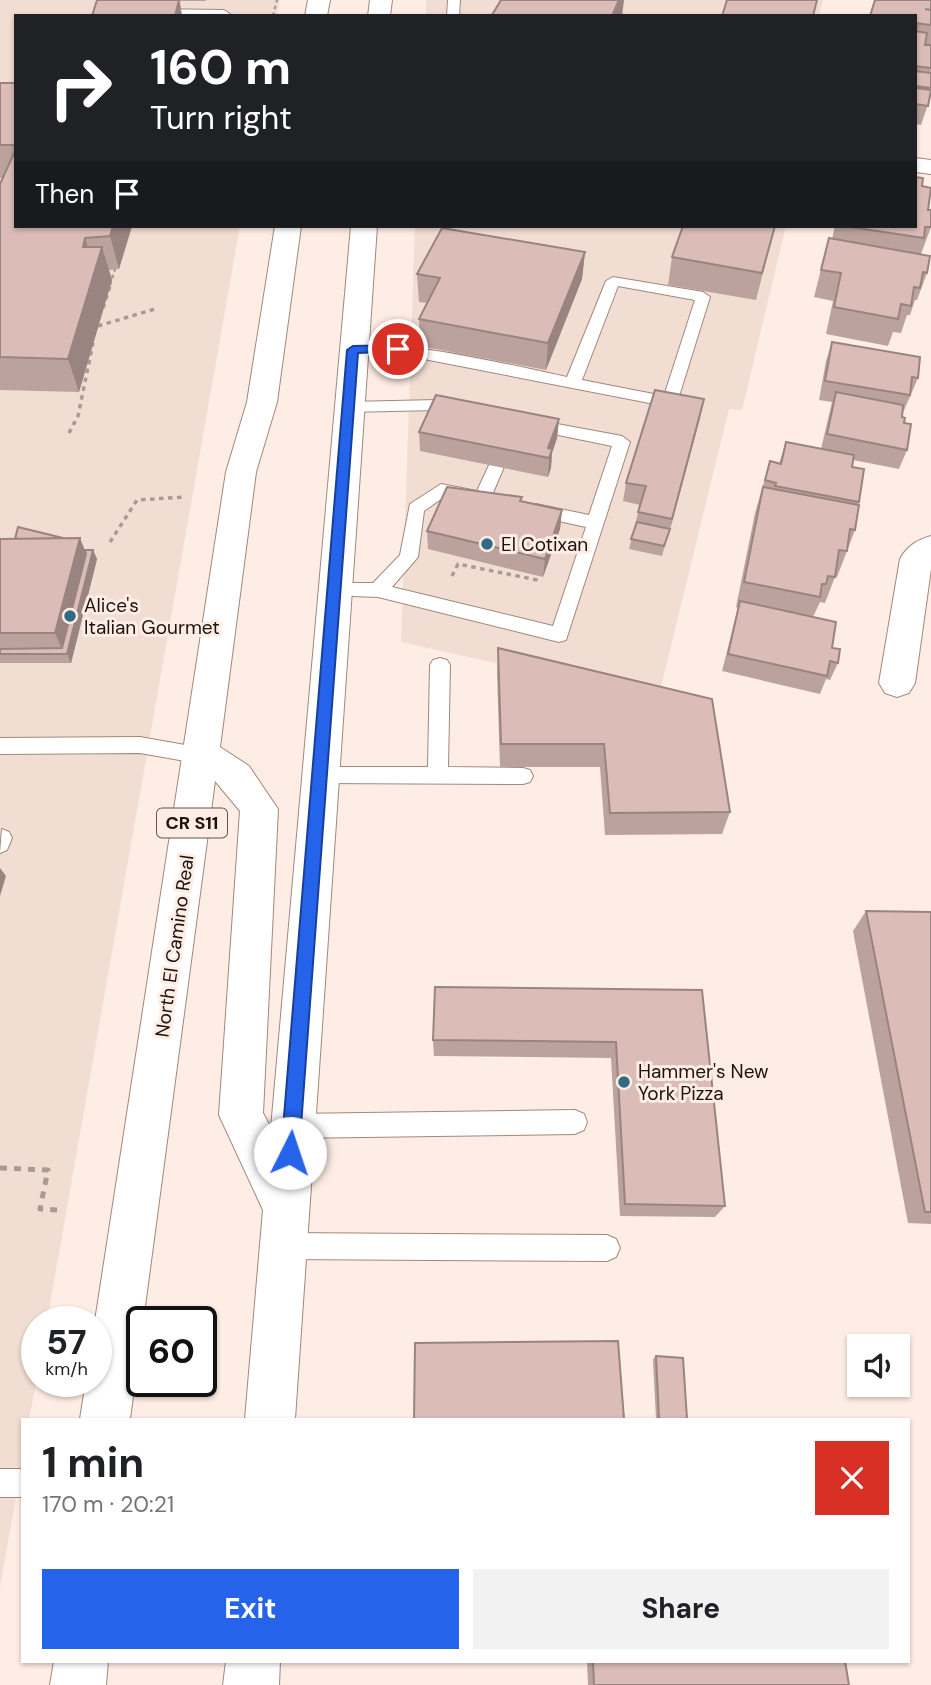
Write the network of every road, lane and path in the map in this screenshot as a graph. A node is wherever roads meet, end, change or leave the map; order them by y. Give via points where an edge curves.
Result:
1 (134, 13) edge
2 (224, 14) dead end
3 (288, 228) edge
4 (363, 228) edge
5 (119, 255) dead end
6 (155, 309) dead end
7 (98, 327) junction
8 (353, 350) junction
9 (573, 383) junction
10 (347, 407) junction
11 (477, 413) edge
12 (515, 421) edge
13 (69, 433) dead end
14 (496, 467) edge
15 (184, 497) dead end
16 (521, 506) edge
17 (596, 523) junction
18 (110, 542) dead end
19 (931, 548) edge
20 (547, 570) edge
21 (333, 590) junction
22 (378, 590) junction
23 (439, 606) junction
24 (440, 665) dead end
25 (897, 683) dead end
26 (0, 746) edge
27 (202, 756) junction
28 (319, 775) junction
29 (438, 775) junction
30 (523, 776) edge
31 (575, 1122) dead end
32 (292, 1126) junction
33 (0, 1168) edge
34 (58, 1210) dead end
35 (284, 1226) junction
36 (607, 1248) dead end
37 (105, 1418) edge
38 (270, 1418) edge
39 (0, 1483) edge
40 (21, 1483) edge
41 (80, 1663) edge
42 (253, 1663) edge
43 (78, 1685) edge
44 (251, 1685) edge

1 - 2 lane
3 - 27 main road, North El Camino Real / CR S11 via 262,402 241,472
4 - 8 main road
5 - 7 path
6 - 7 path
7 - 13 path via 78,416
8 - 9 lane via 398,349
8 - 10 main road
9 - 9 lane via 670,402 703,297 613,281
10 - 11 lane via 438,405
10 - 21 main road
12 - 17 lane via 622,442
14 - 22 lane via 489,499 441,490 416,508 409,557
15 - 18 path via 137,500
16 - 17 lane
17 - 23 lane via 559,635
19 - 25 main road via 916,559
20 - 23 path via 542,581 458,564
21 - 22 lane
21 - 28 main road
22 - 23 lane
24 - 29 lane
26 - 27 lane via 140,745
27 - 35 main road via 237,777 259,809 241,1115
27 - 37 main road, North El Camino Real / CR S11
28 - 29 lane
28 - 32 main road
29 - 30 lane
31 - 32 lane
32 - 35 main road
33 - 34 path via 48,1170 40,1209
35 - 36 lane
35 - 38 main road
39 - 40 lane
41 - 43 main road
42 - 44 main road

